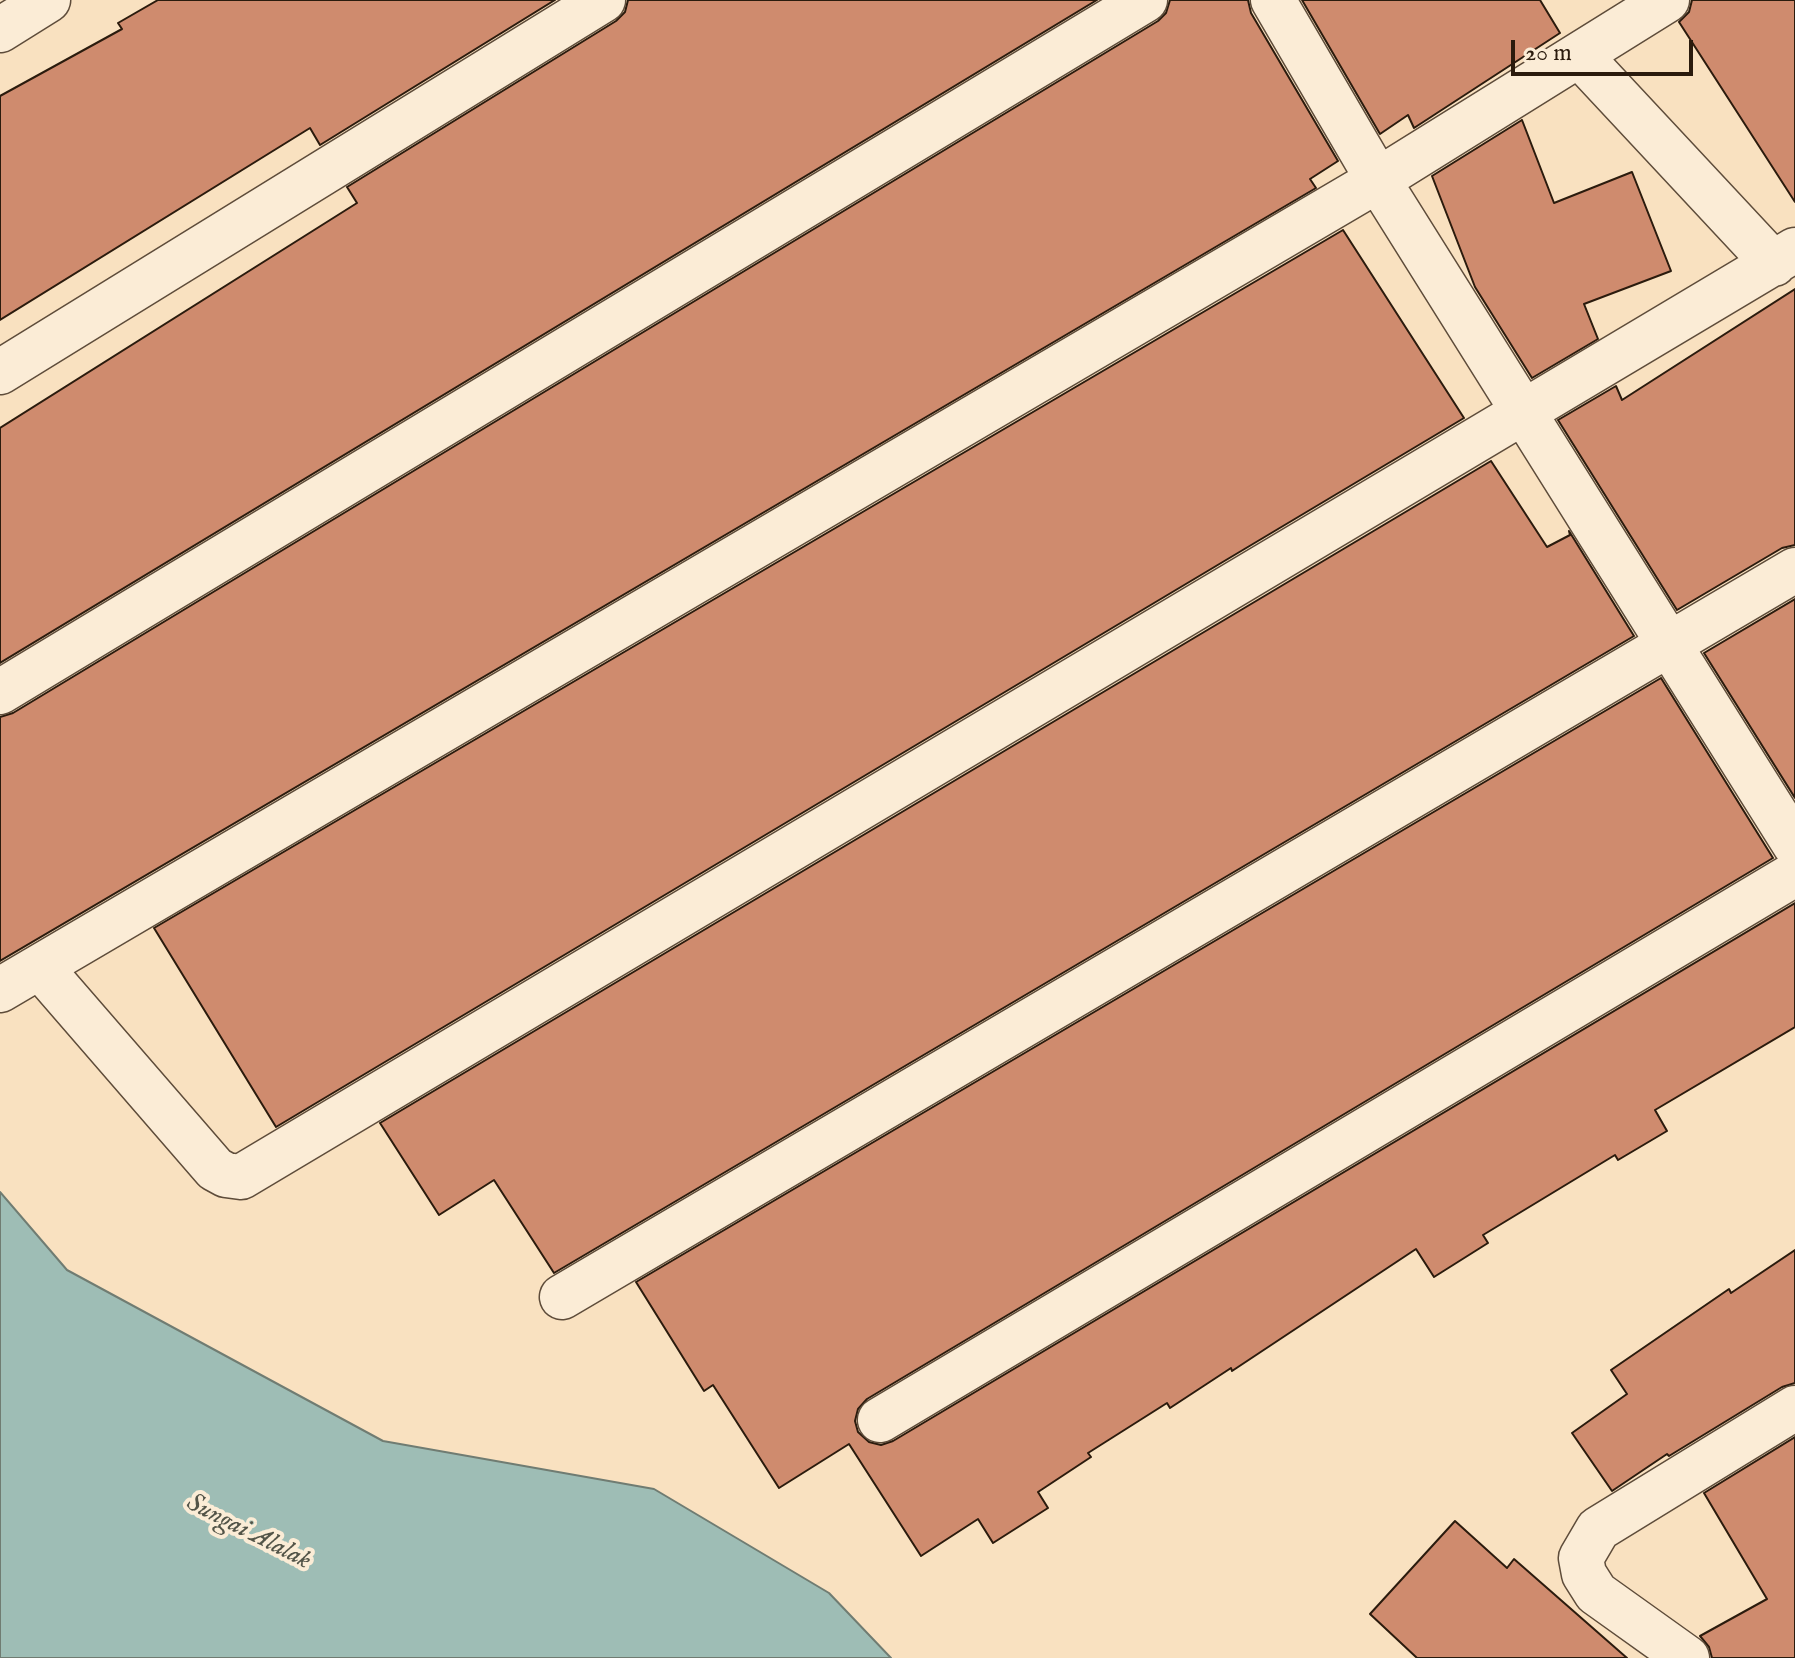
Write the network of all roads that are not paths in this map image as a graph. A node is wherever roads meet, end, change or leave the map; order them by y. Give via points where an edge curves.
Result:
1 (48, 0) edge
2 (603, 0) edge
3 (1145, 0) edge
4 (1273, 0) edge
5 (1667, 0) edge
6 (0, 30) edge
7 (1579, 55) junction
8 (1378, 180) junction
9 (1784, 257) edge
10 (0, 372) edge
11 (1526, 413) junction
12 (1795, 570) edge
13 (1669, 647) junction
14 (0, 692) edge
15 (1795, 845) edge
16 (1795, 874) edge
17 (40, 967) junction
18 (0, 990) edge
19 (562, 1297) dead end
20 (1795, 1408) edge
21 (880, 1420) dead end
22 (1687, 1658) edge

1 - 6 street
2 - 10 street
3 - 14 street
4 - 8 street
5 - 7 street
7 - 8 street
7 - 9 street
8 - 11 street
8 - 17 street
9 - 11 street
11 - 13 street
11 - 17 street via 241,1177 215,1169
12 - 13 street
13 - 15 street
13 - 19 street
16 - 21 street
17 - 18 street
20 - 22 street via 1598,1529 1581,1558 1596,1593

